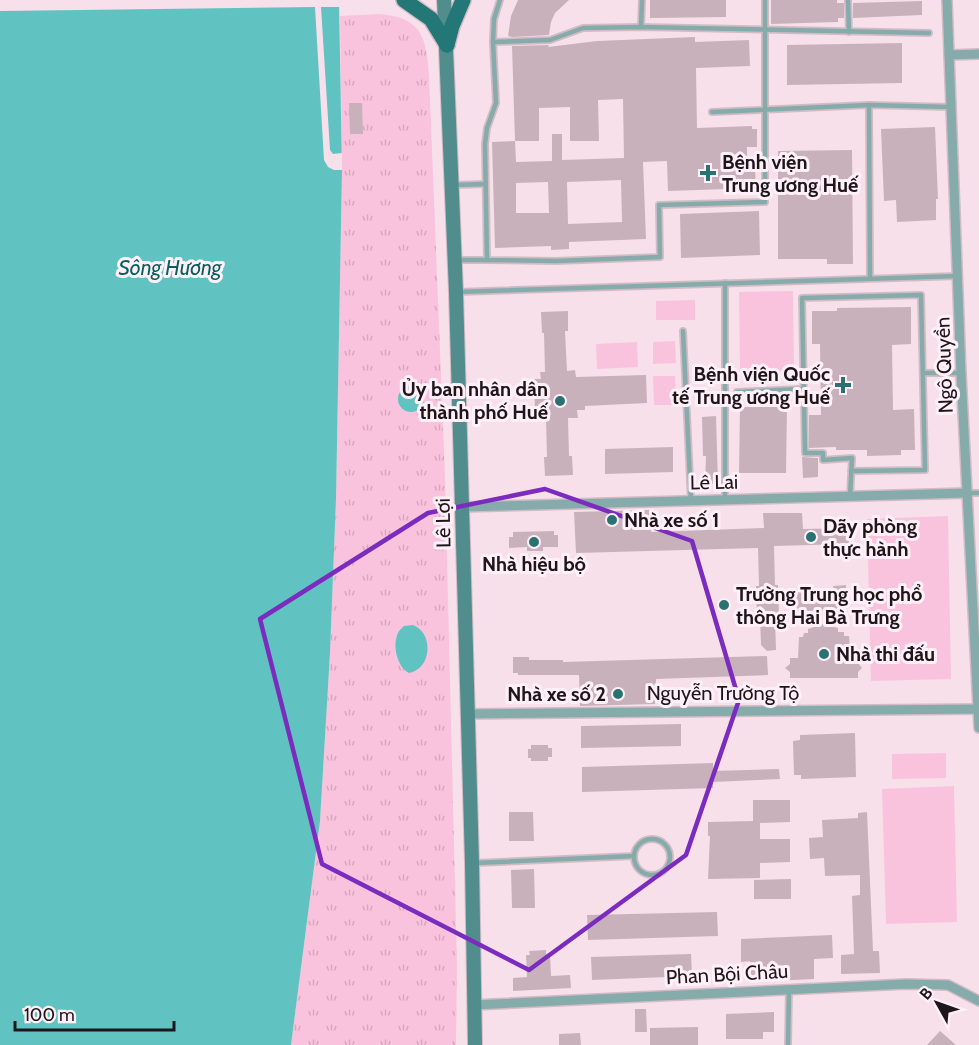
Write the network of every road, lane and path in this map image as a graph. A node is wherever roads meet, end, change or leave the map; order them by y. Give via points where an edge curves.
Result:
1 (404, 0) edge
2 (444, 0) edge
3 (463, 0) edge
4 (500, 0) edge
5 (642, 0) edge
6 (765, 0) edge
7 (848, 0) edge
8 (947, 0) edge
9 (642, 27) junction
10 (765, 30) junction
11 (849, 32) junction
12 (929, 33) dead end
13 (493, 42) junction
14 (447, 45) junction
15 (979, 54) edge
16 (949, 55) junction
17 (869, 105) junction
18 (951, 107) junction
19 (765, 109) junction
20 (712, 112) dead end
21 (485, 184) junction
22 (452, 185) junction
23 (455, 260) junction
24 (487, 260) junction
25 (958, 276) junction
26 (870, 278) junction
27 (725, 283) junction
28 (456, 292) junction
29 (683, 331) dead end
30 (924, 373) junction
31 (961, 373) junction
32 (803, 389) junction
33 (737, 392) dead end
34 (851, 471) junction
35 (967, 493) junction
36 (979, 493) edge
37 (850, 497) junction
38 (725, 500) junction
39 (692, 501) junction
40 (462, 507) junction
41 (979, 709) edge
42 (468, 714) junction
43 (979, 728) edge
44 (634, 856) junction
45 (472, 863) junction
46 (789, 989) junction
47 (979, 1001) edge
48 (474, 1005) junction
49 (475, 1045) edge
50 (788, 1045) edge

1 - 14 main road via 431,19
2 - 14 main road, Lê Lợi
3 - 14 main road
4 - 13 lane
5 - 9 lane
6 - 10 lane
7 - 11 lane
8 - 16 street, Ngô Quyền
9 - 10 lane
9 - 13 lane via 583,28 550,40
10 - 11 lane
10 - 19 lane
11 - 12 lane
13 - 21 lane via 496,103 487,128
14 - 22 main road, Lê Lợi
15 - 16 street
16 - 18 street, Ngô Quyền
17 - 18 lane
17 - 19 lane
17 - 26 lane
18 - 25 street, Ngô Quyền
19 - 20 lane
19 - 24 lane via 765,202 659,205 660,257
21 - 22 lane
21 - 24 lane
22 - 23 main road, Lê Lợi
23 - 24 lane
23 - 28 main road, Lê Lợi
25 - 26 lane
25 - 31 street, Ngô Quyền
26 - 27 lane
27 - 28 lane
27 - 38 lane
28 - 40 main road, Lê Lợi
29 - 39 lane
30 - 31 lane
30 - 32 lane via 921,295 802,298
30 - 34 lane via 925,470
31 - 35 street, Ngô Quyền
32 - 33 lane
32 - 34 lane via 805,453 823,453 823,460 852,458
34 - 37 lane
35 - 36 lane
35 - 37 street, Lê Lai
35 - 41 street, Ngô Quyền
37 - 38 street, Lê Lai
38 - 39 street, Lê Lai
39 - 40 street, Lê Lai
40 - 42 main road, Lê Lợi
41 - 42 street, Nguyễn Trường Tộ
41 - 43 street, Ngô Quyền
42 - 45 main road, Lê Lợi
44 - 44 lane via 642,872 653,875 668,867 671,855 663,842 652,838 640,842
44 - 45 lane
45 - 48 main road, Lê Lợi
46 - 47 street, Phan Bội Châu via 948,985
46 - 48 street, Phan Bội Châu
46 - 50 lane
48 - 49 main road, Lê Lợi

